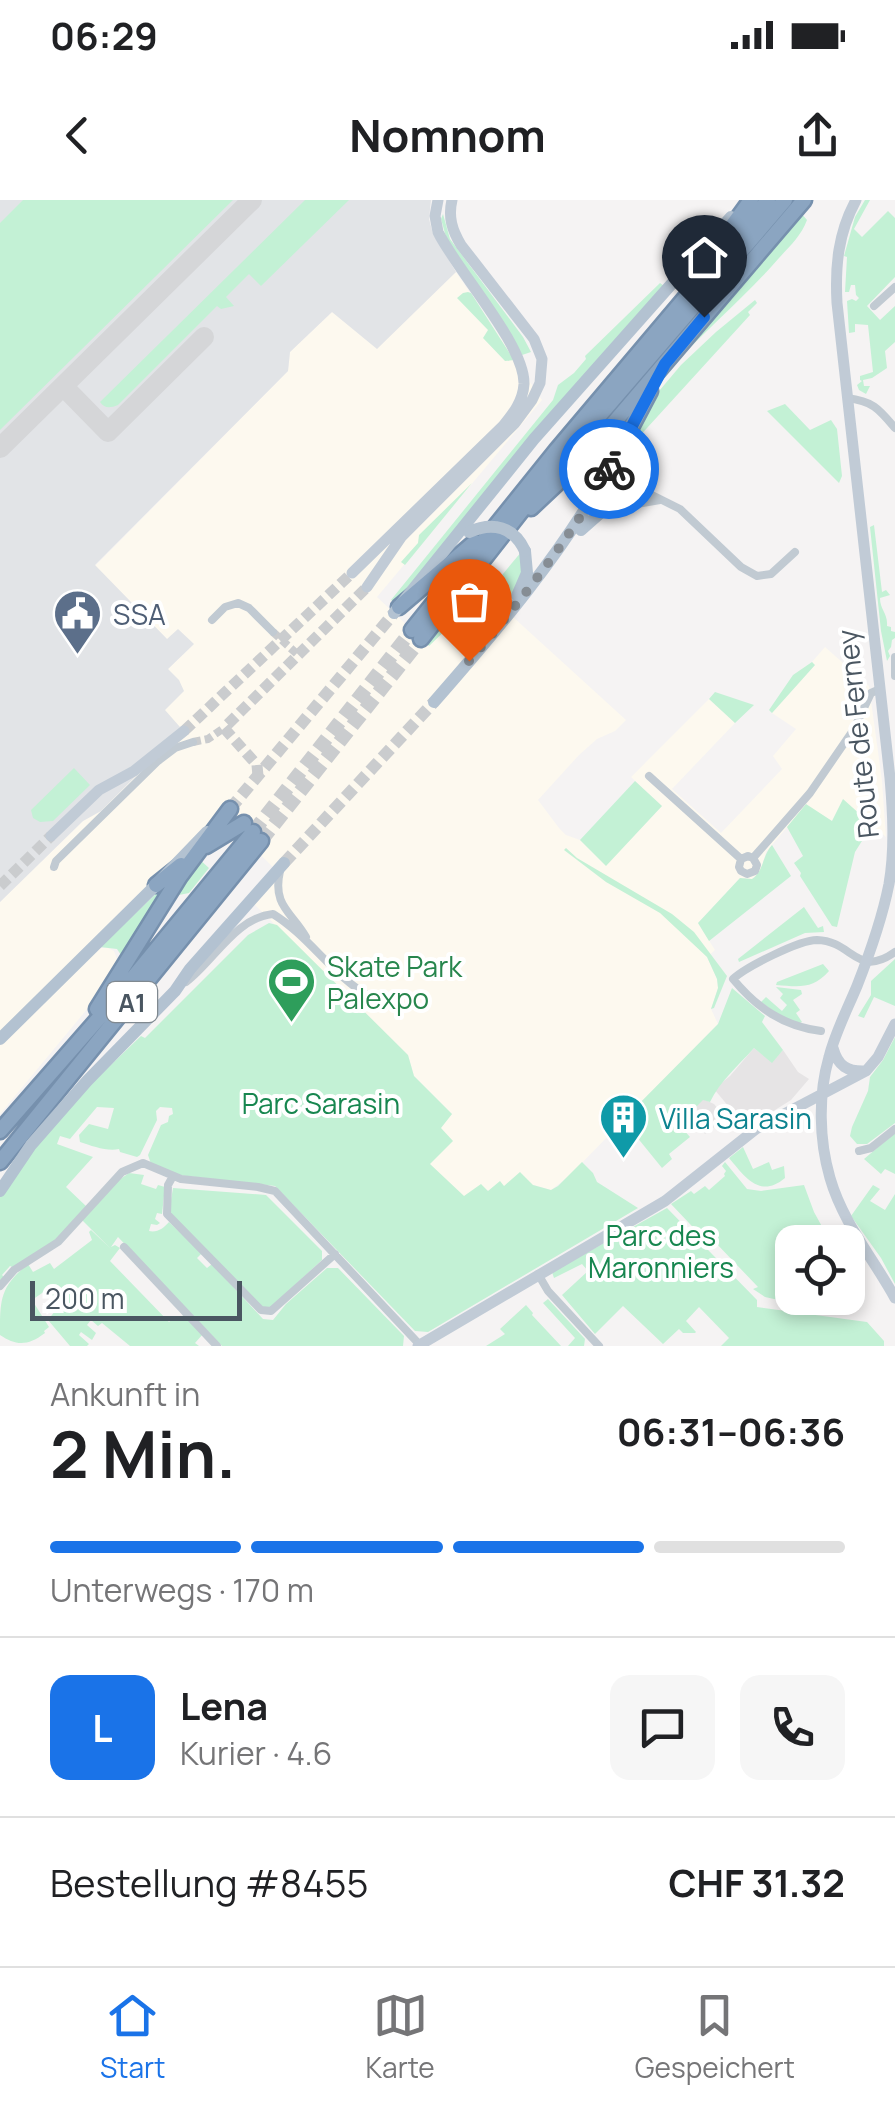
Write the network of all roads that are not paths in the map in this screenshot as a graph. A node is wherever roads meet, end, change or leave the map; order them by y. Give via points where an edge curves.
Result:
1 (438, 200) edge
2 (452, 200) edge
3 (748, 200) edge
4 (768, 200) edge
5 (785, 200) edge
6 (804, 200) edge
7 (856, 200) edge
8 (895, 287) edge
9 (874, 306) dead end
10 (672, 314) junction
11 (665, 364) junction
12 (847, 398) junction
13 (895, 428) edge
14 (608, 470) junction
15 (644, 491) junction
16 (626, 495) junction
17 (660, 500) junction
18 (642, 503) junction
19 (511, 506) junction
20 (509, 528) junction
21 (446, 548) junction
22 (795, 552) dead end
23 (545, 568) junction
24 (352, 573) tunnel mouth
25 (367, 587) tunnel mouth
26 (396, 610) joint
27 (506, 616) junction
28 (212, 620) dead end
29 (273, 632) tunnel mouth
30 (895, 657) edge
31 (895, 676) edge
32 (880, 690) junction
33 (434, 702) tunnel mouth
34 (188, 737) joint
35 (649, 776) dead end
36 (230, 809) joint
37 (253, 832) junction
38 (51, 836) tunnel mouth
39 (196, 852) junction
40 (754, 858) junction
41 (741, 859) junction
42 (282, 864) joint
43 (54, 867) dead end
44 (156, 886) junction
45 (309, 942) junction
46 (895, 952) edge
47 (866, 963) junction
48 (174, 991) junction
49 (369, 996) dead end
50 (895, 1024) edge
51 (821, 1031) dead end
52 (0, 1039) edge
53 (832, 1046) junction
54 (55, 1066) junction
55 (866, 1071) junction
56 (823, 1093) junction
57 (895, 1129) edge
58 (0, 1131) edge
59 (859, 1150) dead end
60 (18, 1161) junction
61 (0, 1162) edge
62 (173, 1176) junction
63 (0, 1180) edge
64 (0, 1191) edge
65 (124, 1246) dead end
66 (335, 1254) junction
67 (538, 1274) junction
68 (0, 1286) edge
69 (895, 1298) edge
70 (596, 1345) edge
71 (217, 1346) edge
72 (419, 1346) edge

1 - 24 street via 443,242 518,357 524,388 512,415
2 - 25 street via 454,231 534,339 541,378 515,424 396,542
3 - 10 highway
3 - 21 main road
4 - 10 highway
5 - 20 highway
6 - 11 highway
7 - 12 street, Route de Ferney via 840,238 836,276
8 - 9 street
10 - 19 highway
11 - 14 highway
11 - 20 highway via 582,460
12 - 13 street via 876,406
12 - 32 street, Route de Ferney
14 - 16 main road via 614,487
14 - 23 main road
15 - 16 street via 634,485
15 - 17 street
15 - 18 street
16 - 18 street via 634,506
16 - 23 main road via 588,522
17 - 18 street
17 - 22 street via 680,509 752,574 771,574
19 - 20 highway via 417,635
19 - 26 highway
21 - 26 main road
21 - 27 main road, bridge via 482,527 516,536 528,563
23 - 27 main road
27 - 33 main road
28 - 29 street via 238,603
30 - 31 street
32 - 40 street via 871,692 810,793
32 - 47 street, Route de Ferney via 894,839 890,880
34 - 38 street via 99,790
34 - 43 street
35 - 41 street
36 - 39 highway
36 - 44 main road
37 - 39 highway
37 - 54 highway, A1
37 - 61 highway, A1
39 - 44 highway
39 - 54 highway
40 - 41 street
40 - 41 street via 756,868 746,874 738,867
42 - 45 street via 282,906
42 - 48 main road
44 - 52 main road
45 - 48 street via 278,916 261,916
45 - 49 street
46 - 47 street
47 - 51 street via 818,940 733,979 770,1014
47 - 53 street, Route de Ferney
48 - 60 main road
50 - 55 street
53 - 55 street via 843,1067
53 - 56 street, Route de Ferney
54 - 58 highway, A1
55 - 56 street
56 - 67 street via 756,1130 664,1201
56 - 69 street, Route de Ferney via 834,1192
57 - 59 street
60 - 63 main road
60 - 64 main road
62 - 66 street via 275,1192
62 - 66 street via 167,1214 261,1310 271,1310
62 - 68 street via 142,1163 122,1172 58,1242
65 - 71 street
66 - 72 street
67 - 70 street
67 - 72 street

